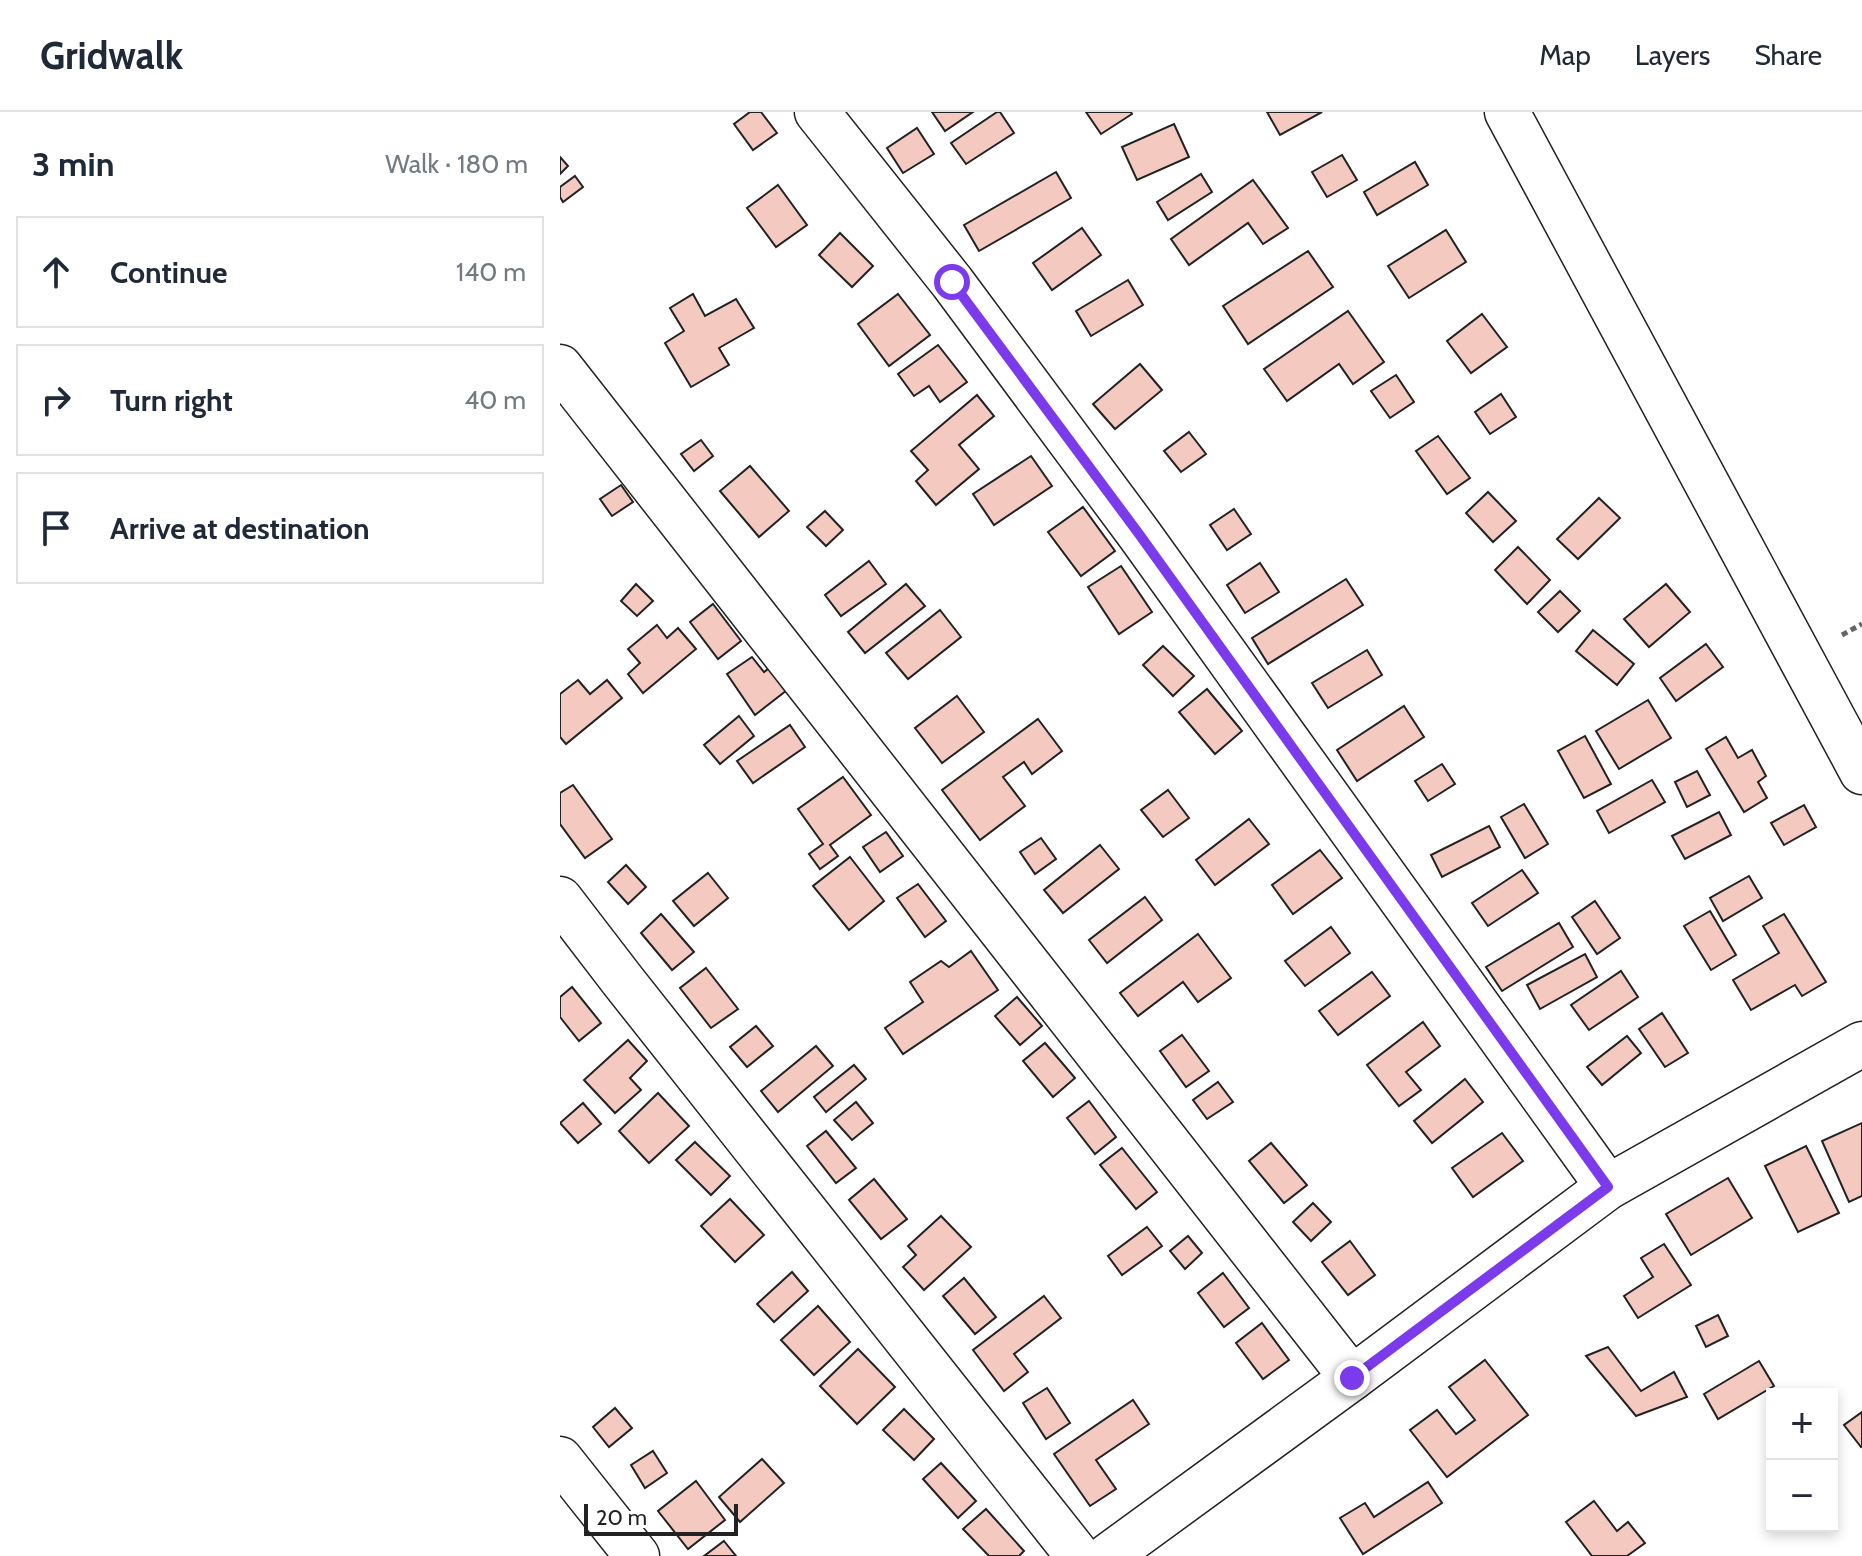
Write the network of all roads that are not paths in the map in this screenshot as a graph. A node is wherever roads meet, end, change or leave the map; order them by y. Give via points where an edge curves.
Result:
1 (817, 112) edge
2 (1507, 112) edge
3 (560, 367) edge
4 (1862, 772) edge
5 (560, 899) edge
6 (1862, 1044) edge
7 (1608, 1187) junction
8 (1352, 1378) junction
9 (560, 1459) edge
10 (637, 1556) edge
11 (1078, 1556) edge
12 (1108, 1556) edge

1 - 7 street via 952,282 1139,534
2 - 4 street
3 - 8 street
5 - 11 street
6 - 7 street
7 - 8 street
8 - 12 street
9 - 10 street

